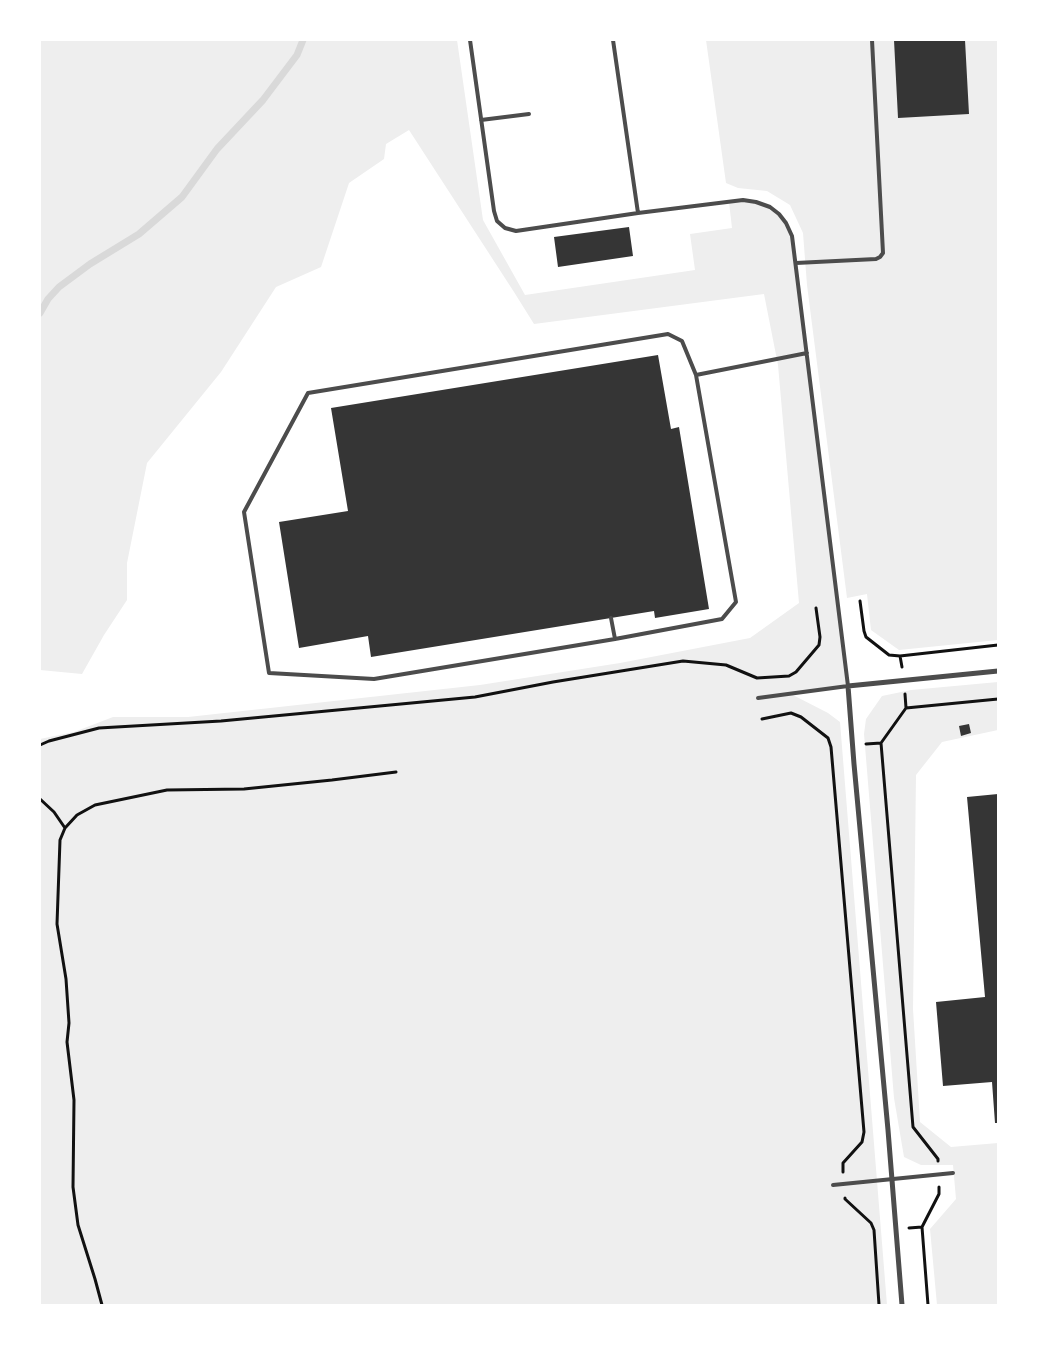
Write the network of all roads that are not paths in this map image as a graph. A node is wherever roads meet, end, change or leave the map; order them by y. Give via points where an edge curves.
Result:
1 (470, 40) edge
2 (613, 40) edge
3 (872, 40) edge
4 (529, 114) dead end
5 (481, 120) junction
6 (638, 213) junction
7 (796, 263) junction
8 (807, 354) junction
9 (696, 375) junction
10 (611, 618) dead end
11 (615, 639) junction
12 (998, 671) edge
13 (848, 686) junction
14 (758, 698) dead end
15 (952, 1173) dead end
16 (891, 1179) junction
17 (833, 1185) dead end
18 (902, 1305) edge

1 - 5 lane
2 - 6 lane
3 - 7 lane via 883,253 876,259
4 - 5 lane
5 - 6 lane via 494,211 505,228 516,231
6 - 7 lane via 743,200 756,202 770,207 786,223 792,236
7 - 8 lane
8 - 9 lane
8 - 13 lane
9 - 11 lane via 736,602 722,619
9 - 11 lane via 682,340 668,334 308,392 244,512 270,673 374,679
10 - 11 lane
12 - 13 street
13 - 14 lane
13 - 16 street
15 - 16 lane
16 - 17 lane
16 - 18 street

